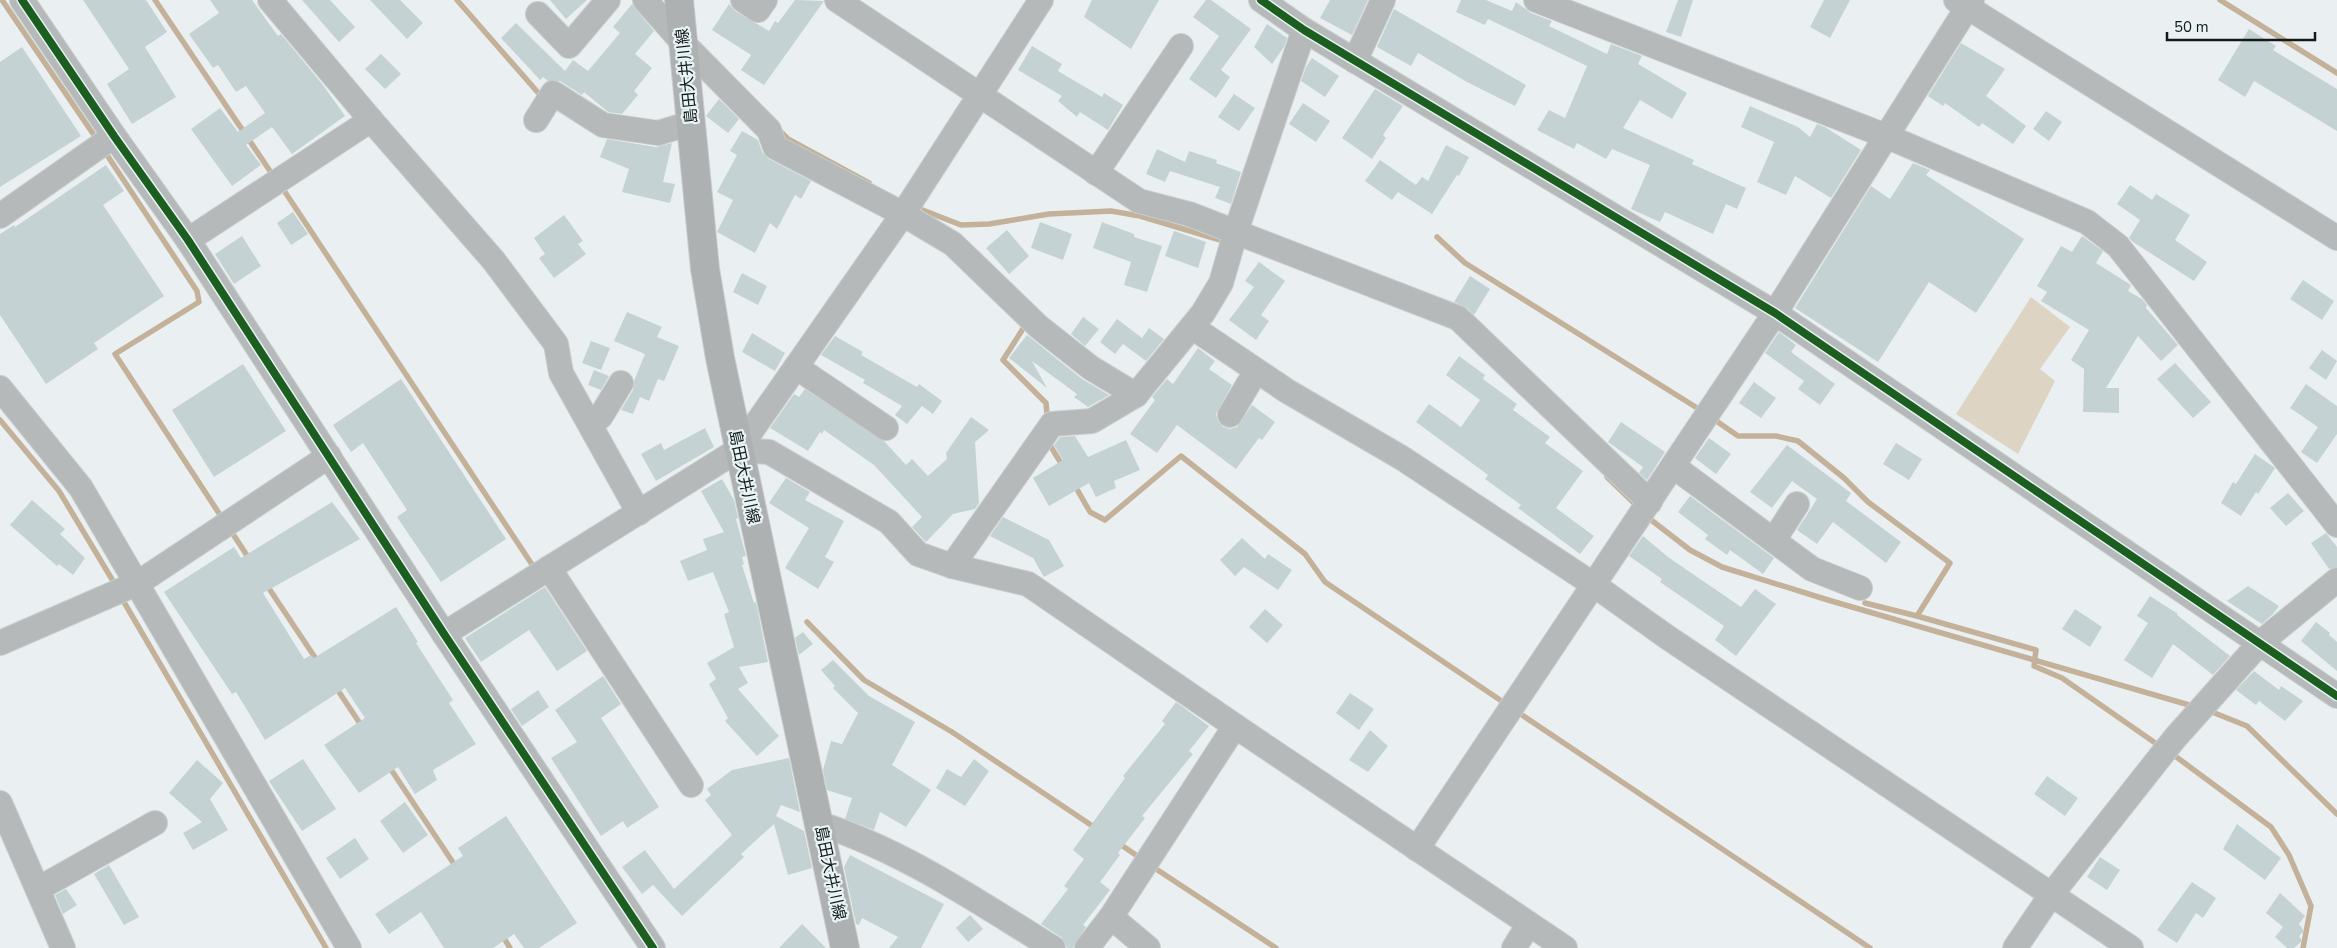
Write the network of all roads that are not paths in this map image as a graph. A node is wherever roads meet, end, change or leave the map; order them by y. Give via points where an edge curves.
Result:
1 (22, 0) edge
2 (272, 0) edge
3 (608, 0) edge
4 (645, 0) edge
5 (679, 0) edge
6 (743, 0) edge
7 (765, 0) edge
8 (836, 0) edge
9 (1042, 0) edge
10 (1262, 0) edge
11 (1383, 0) edge
12 (1536, 0) edge
13 (1965, 2) edge
14 (538, 14) dead end
15 (1304, 30) junction
16 (683, 43) junction
17 (1180, 46) dead end
18 (1355, 61) junction
19 (978, 96) junction
20 (371, 120) junction
21 (536, 120) dead end
22 (691, 123) junction
23 (114, 136) junction
24 (1886, 136) junction
25 (1096, 173) junction
26 (903, 214) junction
27 (0, 216) edge
28 (1236, 231) junction
29 (2337, 238) edge
30 (188, 240) junction
31 (1775, 313) junction
32 (1192, 327) junction
33 (796, 366) junction
34 (1256, 371) junction
35 (621, 383) dead end
36 (0, 388) edge
37 (1136, 395) junction
38 (1230, 414) dead end
39 (591, 425) junction
40 (886, 428) dead end
41 (738, 450) junction
42 (329, 456) junction
43 (1674, 466) junction
44 (1650, 502) junction
45 (1797, 504) dead end
46 (639, 513) junction
47 (2337, 524) edge
48 (1774, 540) junction
49 (952, 566) junction
50 (549, 568) junction
51 (2337, 580) edge
52 (138, 583) junction
53 (1594, 585) junction
54 (1860, 588) dead end
55 (444, 634) junction
56 (0, 642) edge
57 (2260, 643) junction
58 (2337, 696) edge
59 (1234, 726) junction
60 (691, 785) dead end
61 (0, 804) edge
62 (155, 823) dead end
63 (820, 824) junction
64 (1418, 849) junction
65 (38, 889) junction
66 (2051, 895) junction
67 (1110, 917) junction
68 (1529, 924) junction
69 (63, 948) edge
70 (349, 948) edge
71 (653, 948) edge
72 (845, 948) edge
73 (1053, 948) edge
74 (1087, 948) edge
75 (1148, 948) edge
76 (1514, 948) edge
77 (1566, 948) edge
78 (2015, 948) edge
79 (2131, 948) edge

1 - 23 street
2 - 20 street
3 - 14 street via 569,46
4 - 16 street
5 - 16 main road, 島田大井川線
6 - 7 street via 758,10
8 - 19 street
9 - 19 street
10 - 15 street
11 - 18 street
12 - 24 street
13 - 24 street
13 - 29 street
15 - 18 street
15 - 28 street
16 - 22 main road, 島田大井川線
16 - 26 street via 769,130 776,147
17 - 25 street
18 - 31 street
19 - 25 street
19 - 26 street
20 - 30 street
20 - 39 street via 494,261 556,344 562,373
21 - 22 street via 553,93 603,125 658,134
22 - 41 main road, 島田大井川線 via 705,269
23 - 27 street
23 - 30 street
24 - 31 street
24 - 47 street via 2087,222 2118,246
25 - 28 street via 1139,201
26 - 33 street
26 - 37 street via 953,244 1038,327 1091,368
28 - 32 street via 1221,283
28 - 44 street via 1458,318
30 - 42 street
31 - 43 street
31 - 57 street
32 - 34 street
32 - 37 street
33 - 40 street
33 - 41 street
34 - 38 street
34 - 53 street via 1402,458
35 - 39 street via 601,416
36 - 52 street via 82,488
37 - 49 street via 1092,421 1052,424
39 - 46 street
41 - 46 street
41 - 49 street via 769,452 889,522 918,554
41 - 63 main road, 島田大井川線
42 - 52 street
42 - 55 street
43 - 44 street
43 - 48 street
44 - 53 street
45 - 48 street
46 - 50 street
48 - 54 street via 1812,568
49 - 59 street via 1028,584
50 - 55 street
50 - 60 street
51 - 57 street
52 - 56 street
52 - 70 street
53 - 64 street
53 - 66 street
55 - 71 street
57 - 58 street
57 - 66 street via 2175,738
59 - 64 street
59 - 67 street
61 - 65 street
62 - 65 street
63 - 72 main road, 島田大井川線
63 - 73 street via 848,833 929,871
64 - 68 street
65 - 69 street
66 - 78 street
66 - 79 street
67 - 74 street
67 - 75 street
68 - 76 street
68 - 77 street

